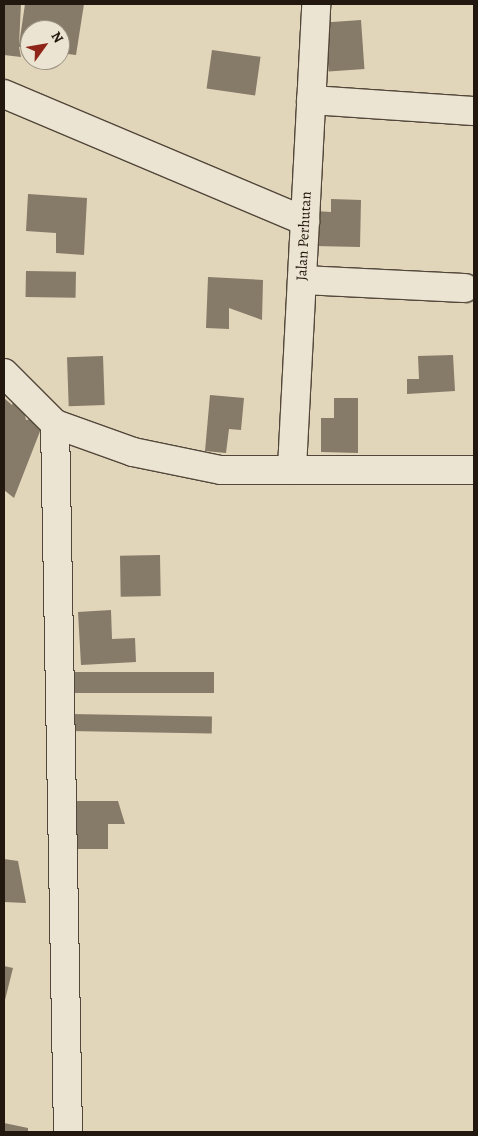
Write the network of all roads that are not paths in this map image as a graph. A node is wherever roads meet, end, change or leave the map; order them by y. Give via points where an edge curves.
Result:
1 (316, 4) edge
2 (4, 94) edge
3 (311, 100) junction
4 (474, 112) edge
5 (305, 221) junction
6 (302, 280) junction
7 (465, 288) dead end
8 (4, 373) edge
9 (55, 424) junction
10 (292, 468) junction
11 (474, 470) edge
12 (68, 1132) edge

1 - 3 street, Jalan Perhutan
2 - 5 street
3 - 4 street
3 - 5 street, Jalan Perhutan
5 - 6 street, Jalan Perhutan
6 - 7 street
6 - 10 street, Jalan Perhutan
8 - 9 street
9 - 10 street via 133,452 221,470
9 - 12 street
10 - 11 street

